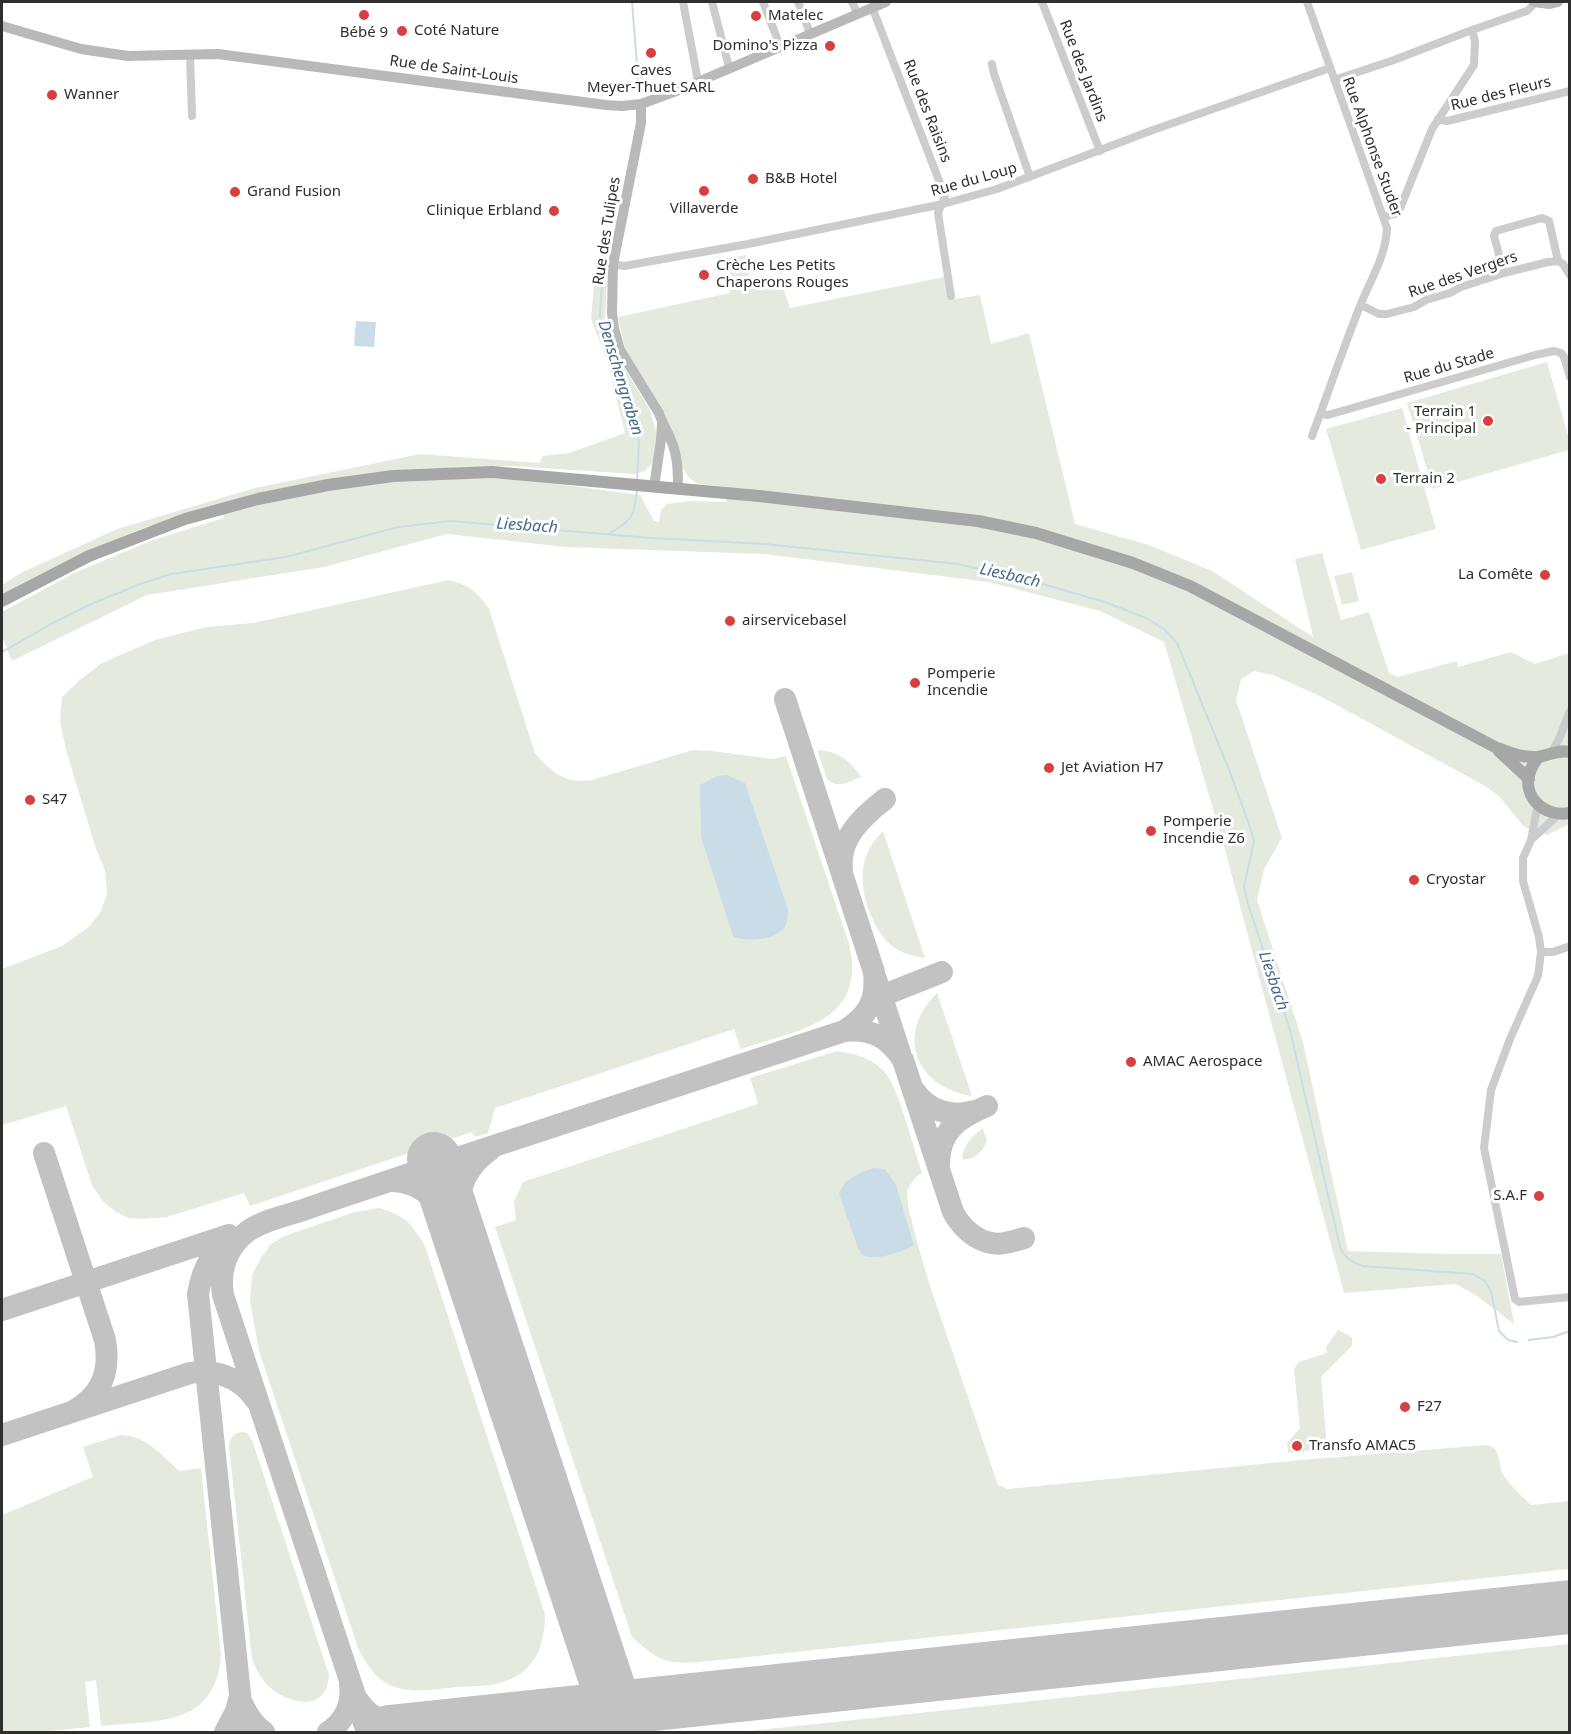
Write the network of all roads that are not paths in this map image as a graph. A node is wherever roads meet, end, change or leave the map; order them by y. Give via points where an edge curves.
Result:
1 (683, 2) edge
2 (712, 2) edge
3 (763, 2) edge
4 (798, 2) edge
5 (852, 2) edge
6 (886, 2) edge
7 (1042, 2) edge
8 (1307, 2) edge
9 (1534, 2) edge
10 (1558, 2) edge
11 (872, 7) junction
12 (857, 13) junction
13 (2, 26) edge
14 (1472, 30) junction
15 (810, 33) junction
16 (780, 46) junction
17 (190, 55) junction
18 (992, 64) dead end
19 (729, 67) junction
20 (1330, 68) junction
21 (1334, 80) junction
22 (698, 81) junction
23 (1569, 91) edge
24 (641, 104) junction
25 (192, 116) dead end
26 (1438, 119) junction
27 (1100, 151) junction
28 (1030, 177) junction
29 (943, 204) junction
30 (1384, 217) junction
31 (1558, 261) junction
32 (613, 264) junction
33 (1504, 273) junction
34 (1569, 275) edge
35 (951, 296) dead end
36 (1360, 305) junction
37 (1569, 377) edge
38 (1320, 414) junction
39 (662, 423) junction
40 (1312, 436) dead end
41 (650, 487) junction
42 (678, 489) junction
43 (2, 601) edge
44 (1569, 711) edge
45 (1494, 747) junction
46 (1552, 752) junction
47 (1569, 752) edge
48 (1539, 757) junction
49 (1529, 779) junction
50 (1538, 803) junction
51 (1564, 814) edge
52 (1531, 840) junction
53 (1569, 946) edge
54 (1541, 952) junction
55 (1569, 1297) edge

1 - 22 street
2 - 19 street
3 - 16 street
4 - 15 street
5 - 12 street
6 - 11 main road, Rue de Saint-Louis
7 - 27 street, Rue des Jardins
8 - 20 street, Rue Alphonse Studer
9 - 10 main road
9 - 14 street via 1527,11
11 - 12 main road, Rue de Saint-Louis
11 - 29 street, Rue des Raisins via 945,196
12 - 15 main road, Rue de Saint-Louis
13 - 17 main road, Rue de Saint-Louis via 81,49 128,56
14 - 21 street
14 - 26 street via 1474,65
15 - 16 main road, Rue de Saint-Louis
16 - 19 main road, Rue de Saint-Louis
17 - 24 main road, Rue de Saint-Louis via 218,54 606,105
17 - 25 street
18 - 28 street
19 - 22 main road, Rue de Saint-Louis
20 - 21 street, Rue Alphonse Studer
20 - 27 street, Rue du Loup
21 - 30 street, Rue Alphonse Studer
22 - 24 main road, Rue de Saint-Louis
23 - 26 street, Rue des Fleurs via 1447,121
24 - 32 main road, Rue des Tulipes
26 - 30 street via 1399,211
27 - 28 street, Rue du Loup
28 - 29 street, Rue du Loup
29 - 32 street, Rue du Loup via 645,262
29 - 35 street, Rue des Raisins via 939,213
30 - 36 street, Rue Alphonse Studer via 1386,240
31 - 33 street, Rue des Vergers
31 - 33 street via 1549,220 1542,218 1496,231
31 - 34 street
32 - 39 main road, Rue des Tulipes via 612,307 620,350
33 - 36 street, Rue des Vergers via 1387,314
36 - 38 street, Rue Alphonse Studer
37 - 38 street, Rue du Stade via 1564,357 1554,351 1328,415
38 - 40 street, Rue Alphonse Studer
39 - 41 main road
39 - 42 main road, Rue des Tulipes via 676,459
41 - 42 main road
41 - 43 main road via 492,472 328,485 185,519 89,556
42 - 45 main road via 978,521 1036,533 1133,563 1190,586
44 - 46 street
45 - 48 main road
45 - 49 main road
46 - 47 main road
46 - 48 main road
48 - 49 main road
49 - 50 main road via 1532,796
50 - 51 main road via 1543,809
50 - 52 street
51 - 52 street
52 - 54 street via 1523,858 1523,881
53 - 54 street
54 - 55 street via 1538,976 1491,1090 1484,1148 1515,1299 1519,1302

